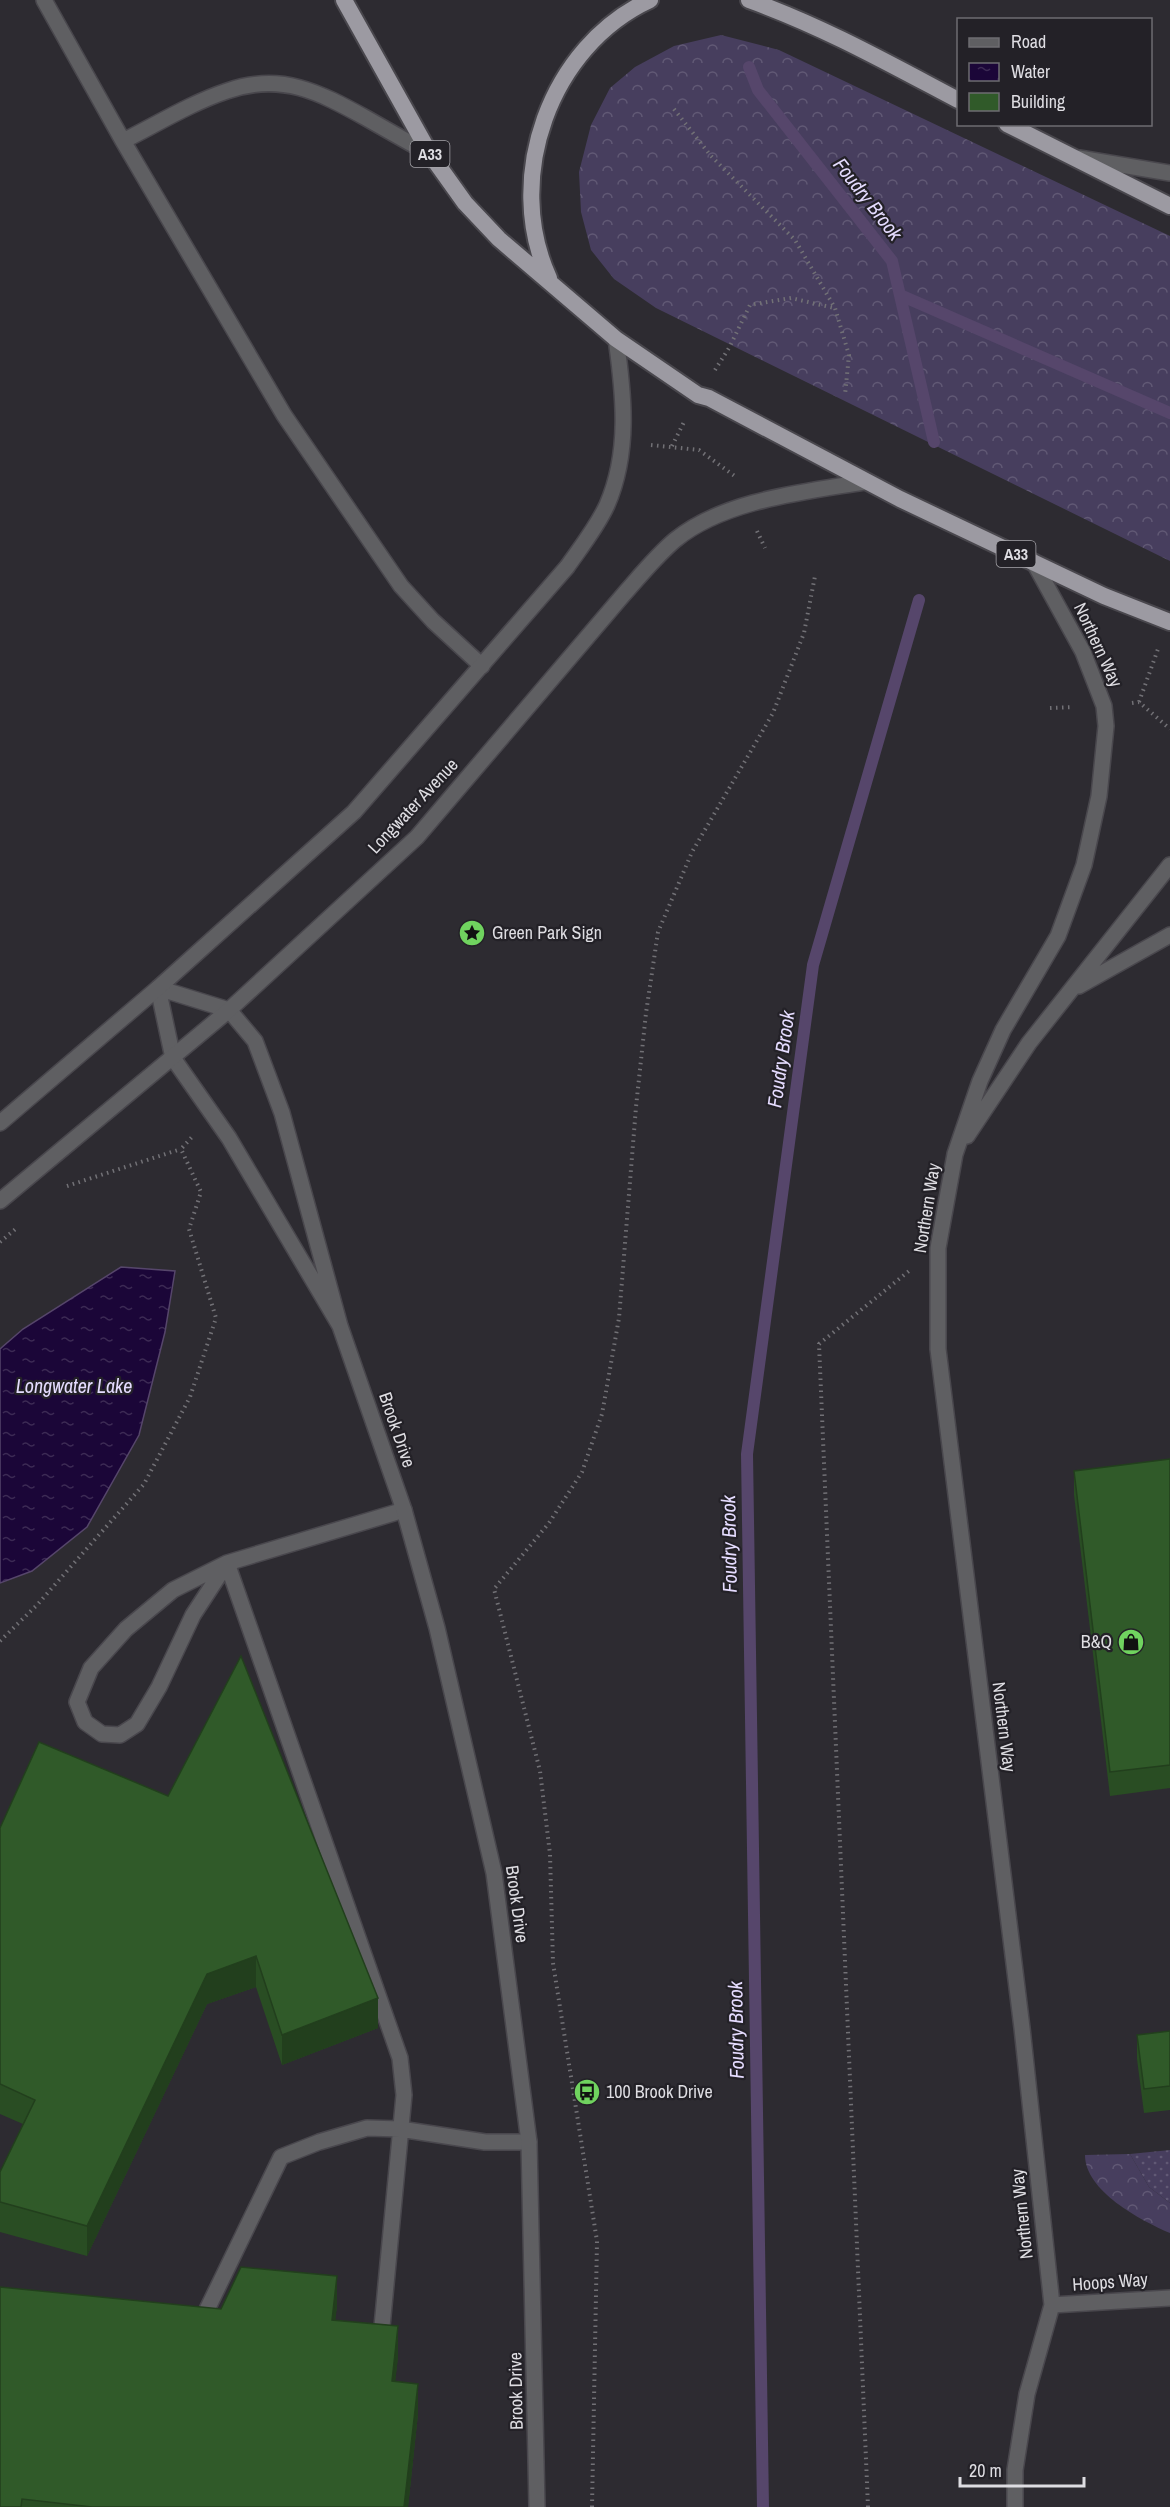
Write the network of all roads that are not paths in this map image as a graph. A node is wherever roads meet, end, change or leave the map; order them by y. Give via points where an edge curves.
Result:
1 (44, 0) edge
2 (344, 0) edge
3 (650, 0) edge
4 (749, 0) edge
5 (957, 99) edge
6 (1011, 126) edge
7 (123, 141) junction
8 (430, 154) junction
9 (1067, 156) junction
10 (1170, 173) edge
11 (1170, 206) edge
12 (550, 282) junction
13 (616, 339) junction
14 (864, 482) junction
15 (1033, 561) junction
16 (1169, 622) edge
17 (482, 666) junction
18 (1170, 865) edge
19 (1170, 935) edge
20 (158, 988) junction
21 (1073, 989) junction
22 (229, 1010) junction
23 (173, 1058) junction
24 (0, 1122) edge
25 (955, 1154) junction
26 (0, 1201) edge
27 (340, 1326) junction
28 (404, 1510) junction
29 (226, 1563) junction
30 (400, 2129) junction
31 (529, 2142) junction
32 (1170, 2298) edge
33 (1052, 2305) junction
34 (381, 2337) edge
35 (194, 2342) edge
36 (537, 2507) edge
37 (1015, 2507) edge

1 - 7 street
2 - 8 highway, A33
3 - 12 highway, A33 via 633,8 582,51 555,92 545,120 532,177 532,226
4 - 5 highway via 821,28
6 - 9 highway
7 - 8 street via 203,100 266,82 322,94
7 - 17 street via 284,415 401,586
8 - 12 highway, A33 via 465,203
9 - 10 street
9 - 11 highway
12 - 13 highway, A33
13 - 14 highway, A33 via 698,395
13 - 17 street via 624,393 622,444 616,481 606,506 590,535 537,604
14 - 15 highway, A33
14 - 22 street, Longwater Avenue via 746,506 676,539 652,562 417,837
15 - 16 highway, A33
15 - 25 street, Northern Way via 1083,652 1104,706 1106,726 1099,796 1084,865 1058,936 999,1040
17 - 20 street via 354,812
18 - 21 street, Northern Way
19 - 21 street, Northern Way
20 - 22 street
20 - 23 street, Brook Drive
20 - 24 street
21 - 25 street, Northern Way via 1029,1043
22 - 23 street, Longwater Avenue
22 - 27 street, Brook Drive via 255,1041 282,1113
23 - 26 street, Longwater Avenue
23 - 27 street, Brook Drive via 229,1138
25 - 33 street, Northern Way via 938,1248 938,1348
27 - 28 street, Brook Drive
28 - 29 street
28 - 31 street, Brook Drive via 437,1628 494,1873
29 - 29 street via 193,1615 159,1688 137,1724 120,1735 111,1735 102,1734 85,1722 77,1702 91,1668 126,1629 173,1590
29 - 30 street via 400,2058 404,2094
30 - 31 street via 485,2142
30 - 34 street
30 - 35 street via 367,2128 281,2157 201,2319
31 - 36 street, Brook Drive
32 - 33 street, Hoops Way
33 - 37 street via 1027,2394 1015,2470

